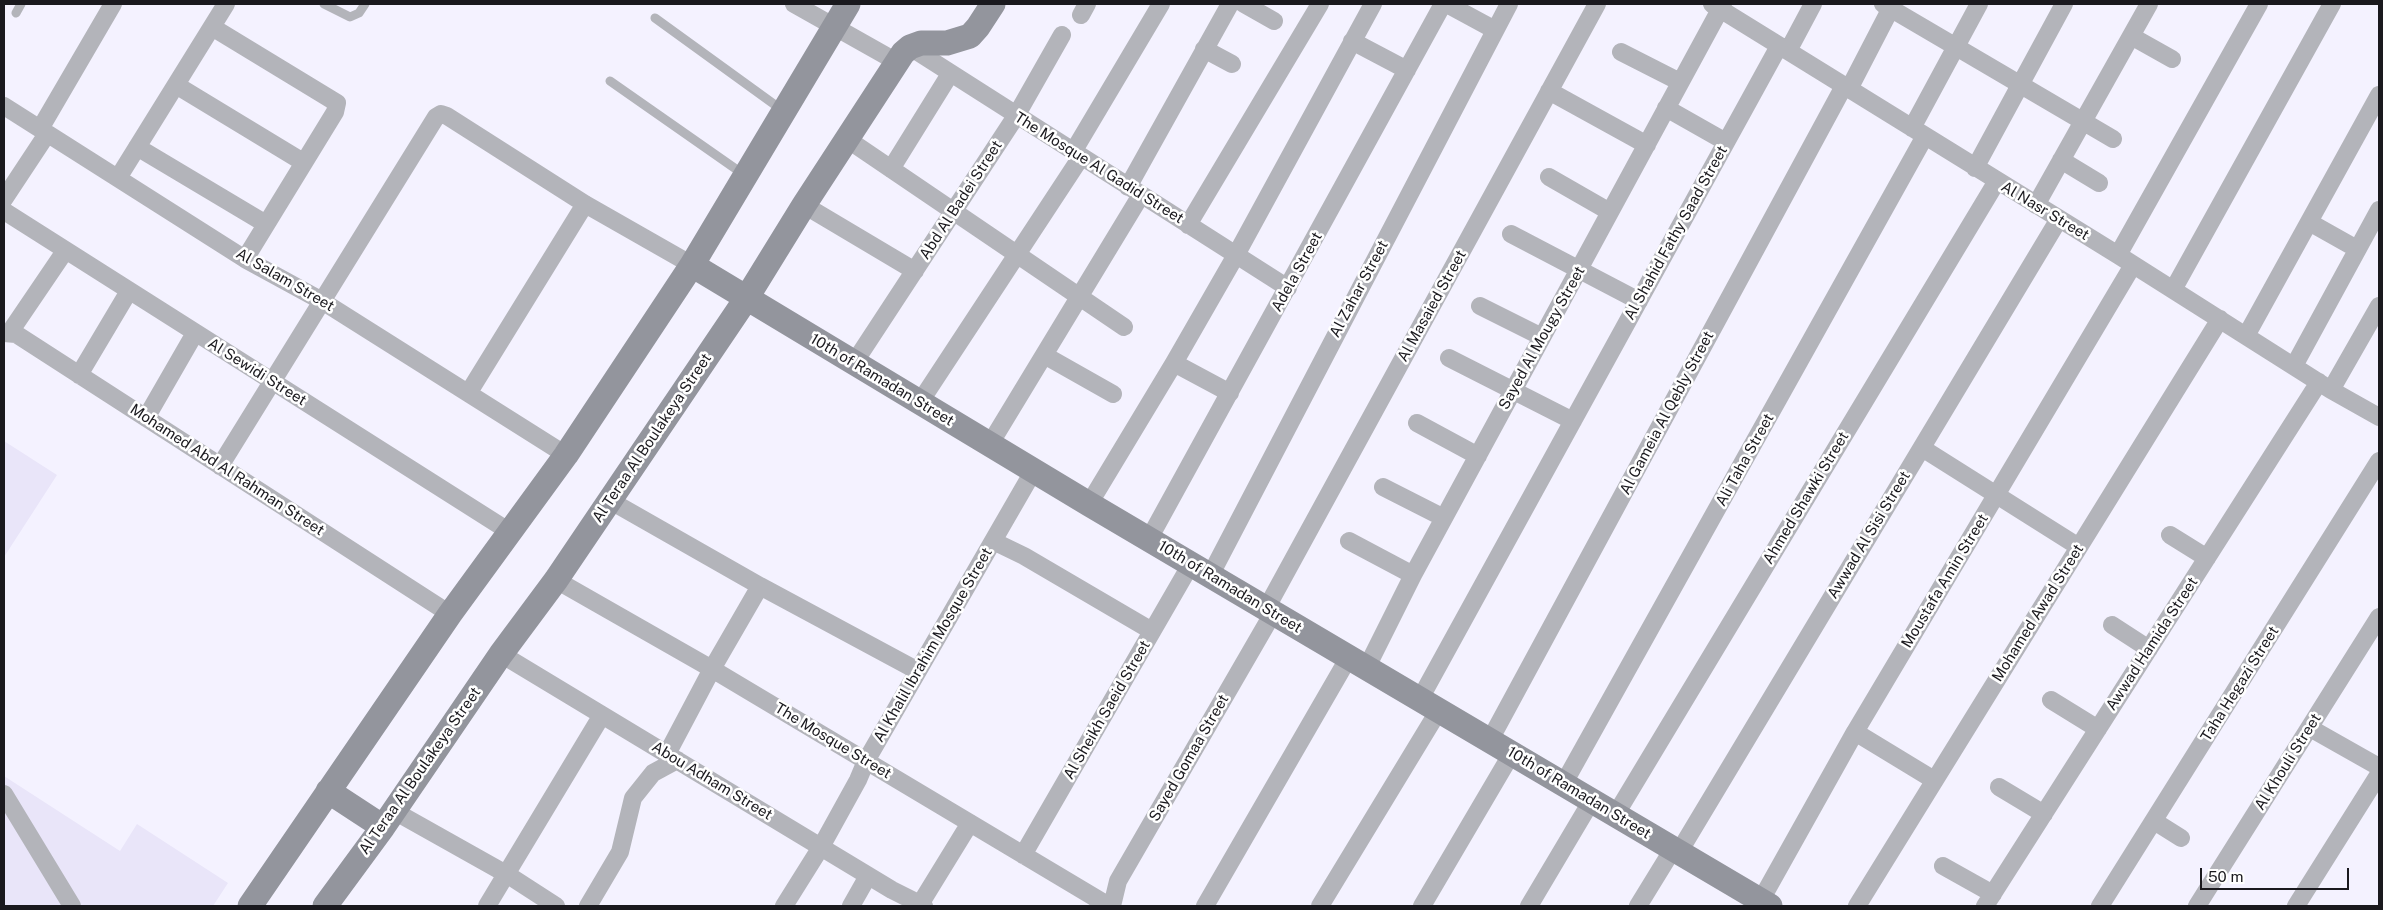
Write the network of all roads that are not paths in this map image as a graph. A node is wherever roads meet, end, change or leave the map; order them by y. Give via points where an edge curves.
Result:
1 (21, 4) edge
2 (113, 4) edge
3 (226, 4) edge
4 (324, 4) edge
5 (365, 4) edge
6 (794, 4) edge
7 (848, 4) edge
8 (993, 4) edge
9 (1161, 4) edge
10 (1230, 4) edge
11 (1244, 4) edge
12 (1320, 4) edge
13 (1373, 4) edge
14 (1445, 4) edge
15 (1509, 4) edge
16 (1597, 4) edge
17 (1813, 4) edge
18 (1979, 4) edge
19 (2064, 4) edge
20 (2149, 4) edge
21 (2259, 4) edge
22 (2332, 4) edge
23 (1889, 5) edge
24 (1718, 6) edge
25 (16, 12) dead end
26 (655, 18) dead end
27 (1274, 21) dead end
28 (834, 25) junction
29 (212, 27) junction
30 (1495, 30) junction
31 (1062, 35) dead end
32 (2131, 36) junction
33 (1352, 40) junction
34 (1955, 48) junction
35 (1204, 49) junction
36 (1783, 49) junction
37 (1621, 52) dead end
38 (904, 54) junction
39 (2172, 59) dead end
40 (1232, 64) dead end
41 (1407, 70) junction
42 (950, 74) junction
43 (610, 81) dead end
44 (1680, 82) junction
45 (176, 85) junction
46 (2020, 85) junction
47 (1846, 88) junction
48 (1549, 91) junction
49 (2379, 95) edge
50 (4, 106) edge
51 (1666, 108) junction
52 (783, 111) junction
53 (1016, 116) junction
54 (2374, 118) edge
55 (2083, 122) junction
56 (43, 131) junction
57 (1919, 132) junction
58 (847, 139) junction
59 (2113, 139) dead end
60 (1726, 142) junction
61 (1646, 145) junction
62 (137, 147) junction
63 (1077, 155) junction
64 (2061, 160) junction
65 (303, 162) junction
66 (1975, 168) junction
67 (891, 169) junction
68 (745, 175) junction
69 (118, 178) junction
70 (1549, 178) dead end
71 (1997, 181) junction
72 (2099, 183) dead end
73 (1134, 191) junction
74 (4, 199) edge
75 (585, 204) junction
76 (804, 205) junction
77 (2036, 205) junction
78 (2379, 210) edge
79 (953, 211) junction
80 (4, 212) edge
81 (1610, 212) junction
82 (2059, 219) junction
83 (2309, 222) junction
84 (266, 224) junction
85 (1188, 225) junction
86 (1512, 234) dead end
87 (2357, 249) junction
88 (66, 251) junction
89 (1017, 254) junction
90 (1236, 255) junction
91 (2118, 255) junction
92 (245, 259) junction
93 (692, 265) junction
94 (2133, 265) junction
95 (1579, 270) junction
96 (915, 271) junction
97 (1288, 288) junction
98 (2173, 290) junction
99 (129, 291) junction
100 (1080, 296) junction
101 (746, 299) junction
102 (322, 301) junction
103 (1639, 301) junction
104 (1480, 306) dead end
105 (2379, 306) edge
106 (2220, 319) junction
107 (1124, 327) dead end
108 (7, 332) edge
109 (195, 333) junction
110 (2246, 336) junction
111 (1542, 337) junction
112 (1044, 354) junction
113 (1449, 358) dead end
114 (854, 363) junction
115 (1174, 363) junction
116 (2294, 366) junction
117 (80, 375) junction
118 (272, 382) junction
119 (2325, 386) junction
120 (1513, 391) junction
121 (469, 392) junction
122 (1230, 393) junction
123 (1113, 394) dead end
124 (920, 402) junction
125 (2379, 417) edge
126 (146, 418) junction
127 (1573, 421) junction
128 (1417, 422) dead end
129 (990, 444) junction
130 (1922, 448) junction
131 (566, 455) junction
132 (1478, 456) junction
133 (2379, 461) edge
134 (220, 466) junction
135 (1034, 470) junction
136 (1383, 487) dead end
137 (1996, 495) junction
138 (610, 500) junction
139 (1089, 504) junction
140 (1444, 518) junction
141 (510, 532) junction
142 (2170, 535) dead end
143 (1149, 539) junction
144 (993, 541) junction
145 (1348, 541) dead end
146 (2079, 547) junction
147 (2207, 558) junction
148 (1200, 570) junction
149 (1413, 575) junction
150 (556, 580) junction
151 (760, 586) junction
152 (1270, 611) junction
153 (450, 614) junction
154 (2379, 617) edge
155 (2112, 625) dead end
156 (1152, 631) junction
157 (2149, 649) junction
158 (501, 654) junction
159 (1358, 662) junction
160 (712, 669) junction
161 (918, 671) junction
162 (2051, 700) dead end
163 (1429, 704) junction
164 (602, 715) junction
165 (2310, 728) junction
166 (2098, 729) junction
167 (1855, 732) junction
168 (1490, 740) junction
169 (1512, 753) junction
170 (672, 757) junction
171 (866, 761) junction
172 (2379, 767) edge
173 (2379, 774) edge
174 (1934, 780) junction
175 (1564, 783) junction
176 (1999, 787) dead end
177 (328, 791) junction
178 (4, 794) edge
179 (1592, 800) junction
180 (1616, 814) junction
181 (2044, 814) junction
182 (388, 819) junction
183 (2154, 821) junction
184 (970, 823) junction
185 (2180, 838) dead end
186 (821, 847) junction
187 (1676, 850) junction
188 (1023, 855) junction
189 (1943, 866) dead end
190 (508, 875) junction
191 (868, 876) junction
192 (1989, 900) edge
193 (1754, 901) edge
194 (1325, 905) edge
195 (72, 906) edge
196 (250, 906) edge
197 (325, 906) edge
198 (488, 906) edge
199 (556, 906) edge
200 (588, 906) edge
201 (784, 906) edge
202 (851, 906) edge
203 (921, 906) edge
204 (1110, 906) edge
205 (1205, 906) edge
206 (1422, 906) edge
207 (1529, 906) edge
208 (1638, 906) edge
209 (1857, 906) edge
210 (2100, 906) edge
211 (2197, 906) edge
212 (2296, 906) edge

1 - 25 lane
2 - 56 street
3 - 29 street
4 - 5 lane via 350,17 359,13
6 - 28 street, The Mosque Al Gadid Street
7 - 28 street
8 - 38 street via 970,36 921,44
9 - 63 street
10 - 35 street
11 - 27 street
12 - 85 street
13 - 33 street
14 - 30 street
14 - 41 street, Adela Street
15 - 30 street, Al Zahar Street
16 - 48 street, Al Masaied Street
17 - 36 street, Al Shahid Fathy Saad Street
18 - 34 street, Ali Taha Street
19 - 46 street
20 - 32 street
21 - 91 street
22 - 98 street
23 - 34 street
23 - 47 street, Al Gameia Al Qebly Street
24 - 36 street, Al Nasr Street
24 - 44 street, Sayed Al Mougy Street
26 - 52 lane
28 - 38 street, The Mosque Al Gadid Street
28 - 52 street
29 - 45 street
29 - 65 street via 337,102 335,112
30 - 148 street, Al Zahar Street
31 - 53 street, Abd Al Badei Street
32 - 39 street
32 - 55 street
33 - 41 street
33 - 90 street
34 - 46 street
34 - 57 street, Ali Taha Street
35 - 40 street
35 - 73 street
36 - 47 street, Al Nasr Street
36 - 60 street, Al Shahid Fathy Saad Street
37 - 44 street
38 - 42 street, The Mosque Al Gadid Street
38 - 58 street, Al Teraa Al Boulakeya Street
41 - 97 street, Adela Street
42 - 53 street, The Mosque Al Gadid Street
42 - 67 street
43 - 68 lane
44 - 51 street, Sayed Al Mougy Street
45 - 62 street
45 - 65 street
46 - 55 street
46 - 66 street
47 - 57 street, Al Nasr Street
47 - 168 street, Al Gameia Al Qebly Street
48 - 61 street
48 - 152 street, Al Masaied Street
49 - 54 street
50 - 56 street, Al Salam Street
51 - 60 street
51 - 61 street, Sayed Al Mougy Street
52 - 68 street
53 - 63 street, The Mosque Al Gadid Street
53 - 79 street, Abd Al Badei Street
54 - 83 street
55 - 59 street
55 - 64 street
56 - 69 street, Al Salam Street
56 - 74 street
57 - 66 street, Al Nasr Street
57 - 175 street, Ali Taha Street
58 - 67 street
58 - 76 street, Al Teraa Al Boulakeya Street
60 - 103 street, Al Shahid Fathy Saad Street
61 - 81 street, Sayed Al Mougy Street
62 - 69 street
62 - 84 street
63 - 73 street, The Mosque Al Gadid Street
63 - 89 street
64 - 72 street
64 - 77 street
65 - 84 street
66 - 71 street, Al Nasr Street
67 - 79 street
68 - 93 street
69 - 92 street, Al Salam Street
70 - 81 street
71 - 77 street, Al Nasr Street
71 - 180 street, Ahmed Shawki Street
73 - 85 street, The Mosque Al Gadid Street
73 - 100 street
75 - 93 street
75 - 102 street via 440,114
75 - 121 street
76 - 96 street
76 - 101 street, Al Teraa Al Boulakeya Street
77 - 82 street, Al Nasr Street
78 - 87 street
79 - 89 street
79 - 96 street, Abd Al Badei Street
80 - 88 street, Al Sewidi Street
81 - 95 street, Sayed Al Mougy Street
82 - 91 street, Al Nasr Street
82 - 130 street, Awwad Al Sisi Street
83 - 87 street
83 - 110 street
84 - 92 street
85 - 90 street, The Mosque Al Gadid Street
86 - 95 street
87 - 116 street
88 - 99 street, Al Sewidi Street
88 - 108 street
89 - 100 street
89 - 124 street
90 - 97 street, The Mosque Al Gadid Street
90 - 115 street
91 - 94 street, Al Nasr Street
92 - 102 street, Al Salam Street
93 - 101 street, 10th of Ramadan Street
93 - 131 street
94 - 98 street, Al Nasr Street
94 - 137 street, Moustafa Amin Street
95 - 103 street
95 - 111 street, Sayed Al Mougy Street
96 - 114 street, Abd Al Badei Street
97 - 122 street, Adela Street
98 - 106 street, Al Nasr Street
99 - 109 street, Al Sewidi Street
99 - 117 street
100 - 107 street
100 - 112 street
101 - 114 street, 10th of Ramadan Street
101 - 138 street, Al Teraa Al Boulakeya Street
102 - 118 street
102 - 121 street, Al Salam Street
103 - 127 street, Al Shahid Fathy Saad Street
104 - 111 street
105 - 119 street, Awwad Hamida Street
106 - 110 street, Al Nasr Street
106 - 146 street, Mohamed Awad Street
108 - 117 street, Mohamed Abd Al Rahman Street
109 - 118 street, Al Sewidi Street
109 - 126 street
110 - 116 street, Al Nasr Street
111 - 120 street, Sayed Al Mougy Street
112 - 123 street
112 - 129 street
113 - 120 street
114 - 124 street, 10th of Ramadan Street
115 - 122 street
115 - 139 street
116 - 119 street, Al Nasr Street
117 - 126 street, Mohamed Abd Al Rahman Street
118 - 134 street
118 - 141 street, Al Sewidi Street
119 - 125 street, Al Nasr Street
119 - 147 street, Awwad Hamida Street
120 - 127 street
120 - 132 street, Sayed Al Mougy Street
121 - 131 street, Al Salam Street
122 - 143 street, Adela Street
124 - 129 street, 10th of Ramadan Street
126 - 134 street, Mohamed Abd Al Rahman Street
127 - 163 street, Al Shahid Fathy Saad Street
128 - 132 street
129 - 135 street, 10th of Ramadan Street
130 - 137 street
130 - 187 street, Awwad Al Sisi Street
131 - 141 street
132 - 140 street, Sayed Al Mougy Street
133 - 183 street, Taha Hegazi Street
134 - 153 street, Mohamed Abd Al Rahman Street
135 - 139 street, 10th of Ramadan Street
135 - 144 street, Al Khalil Ibrahim Mosque Street
136 - 140 street
137 - 146 street
137 - 167 street, Moustafa Amin Street
138 - 150 street, Al Teraa Al Boulakeya Street
138 - 151 street
139 - 143 street, 10th of Ramadan Street
140 - 149 street, Sayed Al Mougy Street
141 - 153 street
142 - 147 street
143 - 148 street, 10th of Ramadan Street
144 - 156 street
144 - 161 street, Al Khalil Ibrahim Mosque Street
145 - 149 street
146 - 174 street, Mohamed Awad Street
147 - 157 street, Awwad Hamida Street
148 - 152 street, 10th of Ramadan Street
148 - 156 street, Al Sheikh Saeid Street
149 - 159 street, Sayed Al Mougy Street
150 - 158 street, Al Teraa Al Boulakeya Street
150 - 160 street, The Mosque Street
151 - 160 street
151 - 161 street
152 - 159 street, 10th of Ramadan Street
152 - 204 street, Sayed Gomaa Street via 1118,881
153 - 177 street
154 - 165 street, Al Khouli Street
155 - 157 street
156 - 188 street, Al Sheikh Saeid Street
157 - 166 street, Awwad Hamida Street
158 - 164 street, Abou Adham Street
158 - 182 street, Al Teraa Al Boulakeya Street
159 - 163 street, 10th of Ramadan Street
159 - 205 street, Sayed Al Mougy Street via 1326,694
160 - 170 street
160 - 171 street, The Mosque Street
161 - 171 street, Al Khalil Ibrahim Mosque Street
162 - 166 street
163 - 168 street, 10th of Ramadan Street
163 - 194 street, Al Shahid Fathy Saad Street
164 - 170 street, Abou Adham Street
164 - 190 street
165 - 172 street
165 - 211 street, Al Khouli Street
166 - 181 street, Awwad Hamida Street
167 - 174 street
167 - 193 street, Moustafa Amin Street
168 - 169 street, 10th of Ramadan Street
169 - 175 street, 10th of Ramadan Street
169 - 206 street
170 - 186 street, Abou Adham Street
170 - 200 street via 653,773 633,798 620,852
171 - 184 street, The Mosque Street
171 - 186 street, Al Khalil Ibrahim Mosque Street
173 - 212 street
174 - 209 street, Mohamed Awad Street
175 - 179 street, 10th of Ramadan Street
176 - 181 street
177 - 182 street
177 - 196 street
178 - 195 street
179 - 180 street, 10th of Ramadan Street
179 - 207 street
180 - 187 street, 10th of Ramadan Street
181 - 192 street, Awwad Hamida Street
182 - 190 street
182 - 197 street, Al Teraa Al Boulakeya Street
183 - 185 street
183 - 210 street, Taha Hegazi Street
184 - 188 street, The Mosque Street
184 - 203 street
186 - 191 street, Abou Adham Street
186 - 201 street, Al Khalil Ibrahim Mosque Street
187 - 193 street, 10th of Ramadan Street
187 - 208 street, Awwad Al Sisi Street
188 - 204 street, The Mosque Street
189 - 192 street
190 - 198 street
190 - 199 street
191 - 202 street
191 - 203 street, Abou Adham Street

